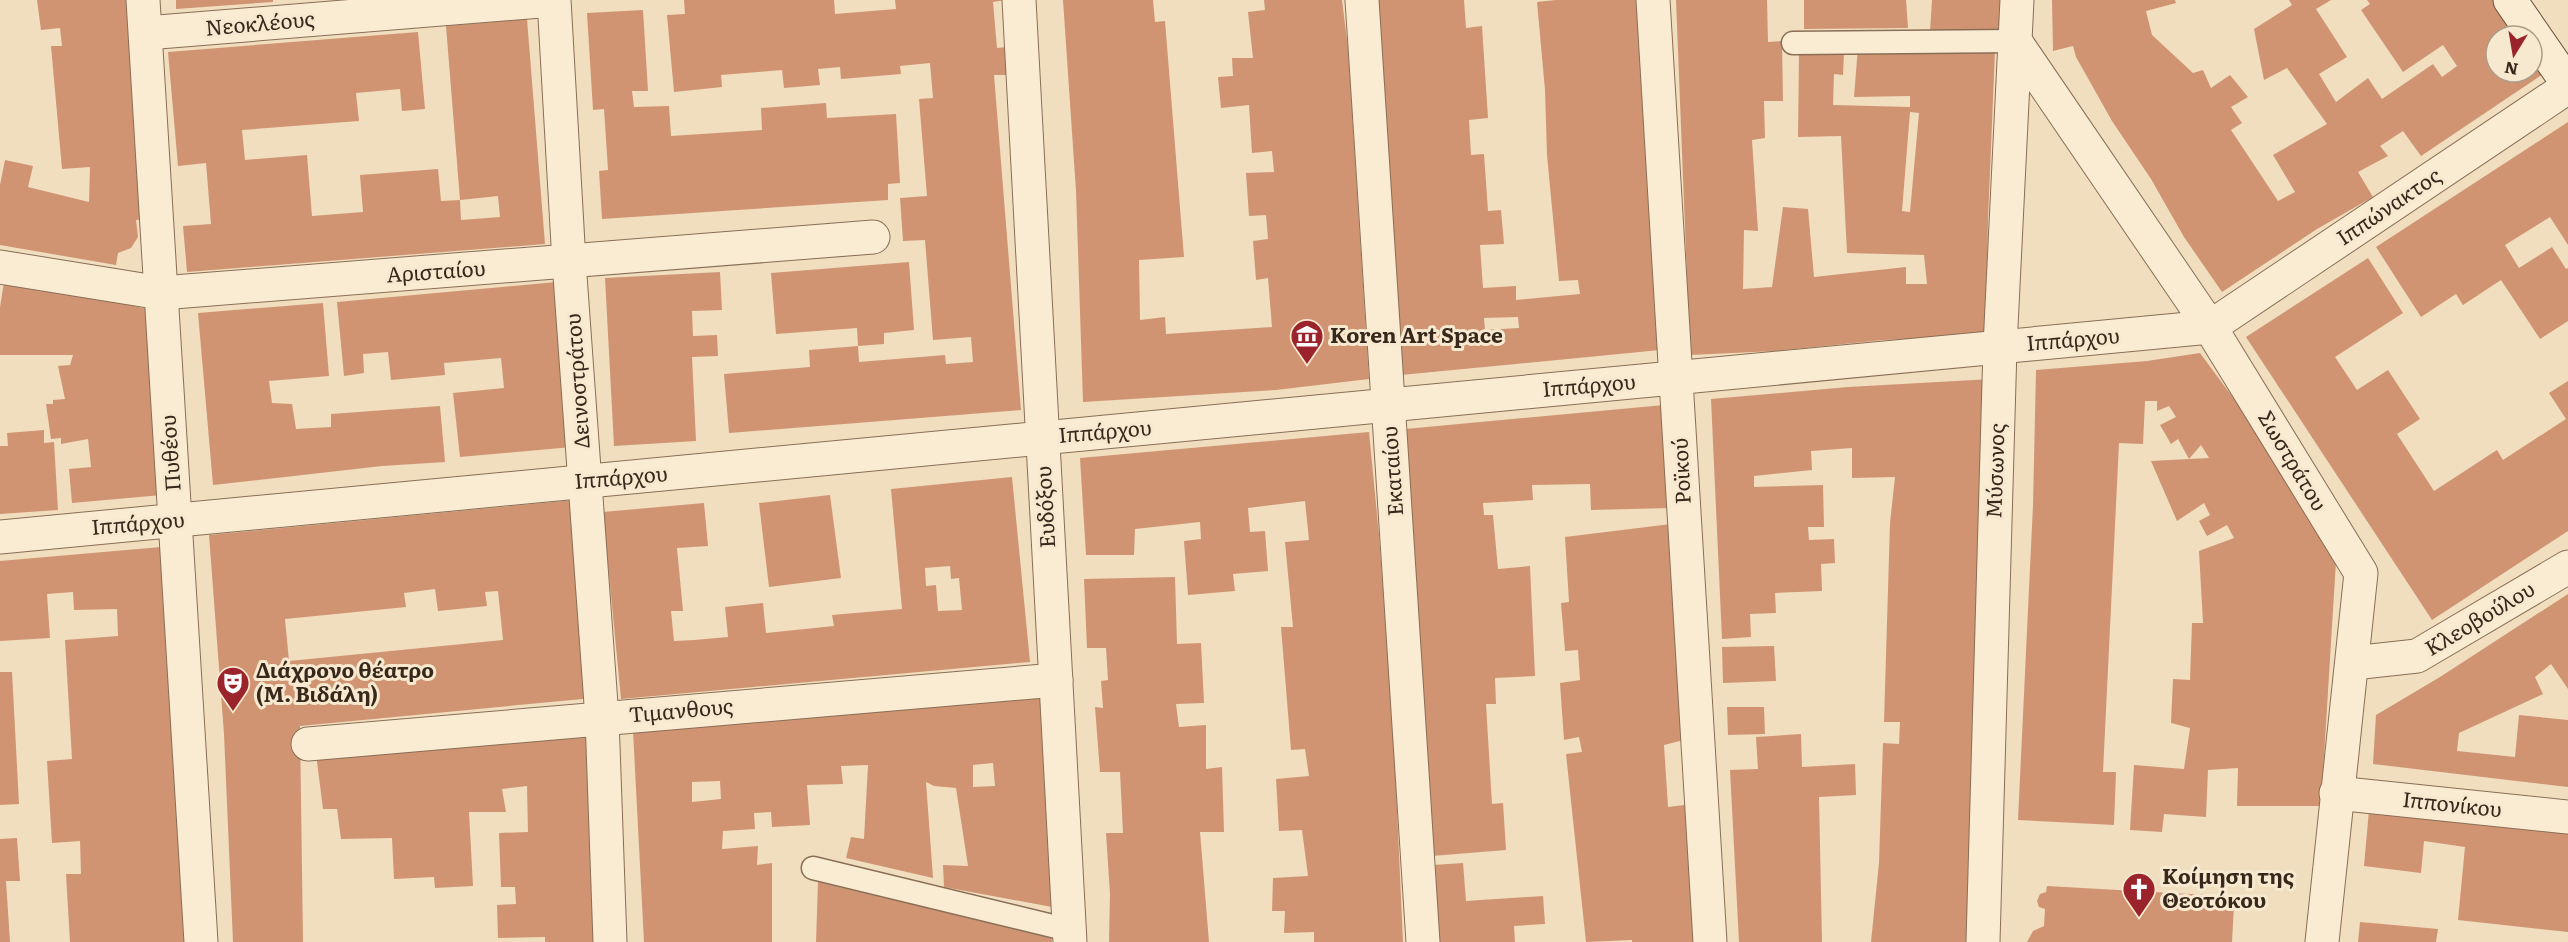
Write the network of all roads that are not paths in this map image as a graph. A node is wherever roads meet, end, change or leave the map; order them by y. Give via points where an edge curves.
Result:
1 (143, 0) edge
2 (554, 0) edge
3 (1019, 0) edge
4 (1362, 0) edge
5 (1653, 0) edge
6 (2017, 0) edge
7 (2510, 0) edge
8 (146, 33) junction
9 (2015, 41) junction
10 (1793, 43) dead end
11 (2568, 85) edge
12 (873, 237) dead end
13 (569, 262) junction
14 (0, 267) edge
15 (161, 293) junction
16 (2210, 327) junction
17 (2000, 347) junction
18 (1676, 378) junction
19 (1388, 405) junction
20 (1043, 438) junction
21 (585, 482) junction
22 (176, 521) junction
23 (0, 537) edge
24 (2568, 567) edge
25 (2353, 663) junction
26 (1056, 680) junction
27 (602, 718) junction
28 (308, 744) dead end
29 (2336, 792) junction
30 (2568, 817) edge
31 (813, 868) dead end
32 (1069, 936) edge
33 (201, 942) edge
34 (610, 942) edge
35 (1424, 942) edge
36 (1710, 942) edge
37 (1983, 942) edge
38 (2322, 942) edge

1 - 8 street, Πυθέου
2 - 8 street, Νεοκλέους
2 - 13 street, Δεινοστράτου
3 - 20 street, Ευδόξου
4 - 19 street, Εκαταίου
5 - 18 street, Ροϊκού
6 - 9 street, Μύσωνος
7 - 11 street
8 - 15 street, Πυθέου
9 - 10 lane
9 - 16 street, Σωστράτου
9 - 17 street, Μύσωνος
11 - 16 street, Ιππώνακτος
12 - 13 street, Αρισταίου
13 - 15 street, Αρισταίου
13 - 21 street, Δεινοστράτου
14 - 15 street, Αρισταίου
15 - 22 street, Πυθέου
16 - 17 street, Ιππάρχου
16 - 25 street, Σωστράτου via 2361,573
17 - 18 street, Ιππάρχου
17 - 37 street, Μύσωνος
18 - 19 street, Ιππάρχου
18 - 36 street, Ροϊκού
19 - 20 street, Ιππάρχου
19 - 35 street, Εκαταίου
20 - 21 street, Ιππάρχου
20 - 26 street, Ευδόξου
21 - 22 street, Ιππάρχου
21 - 27 street, Δεινοστράτου
22 - 23 street, Ιππάρχου
22 - 33 street, Πυθέου
24 - 25 street, Κλεοβούλου via 2417,656
25 - 29 street, Σωστράτου
26 - 27 street, Τιμανθους
26 - 32 street, Ευδόξου
27 - 28 street, Τιμανθους
27 - 34 street, Δεινοστράτου
29 - 30 street, Ιππονίκου
29 - 38 street, Σωστράτου
31 - 32 lane

